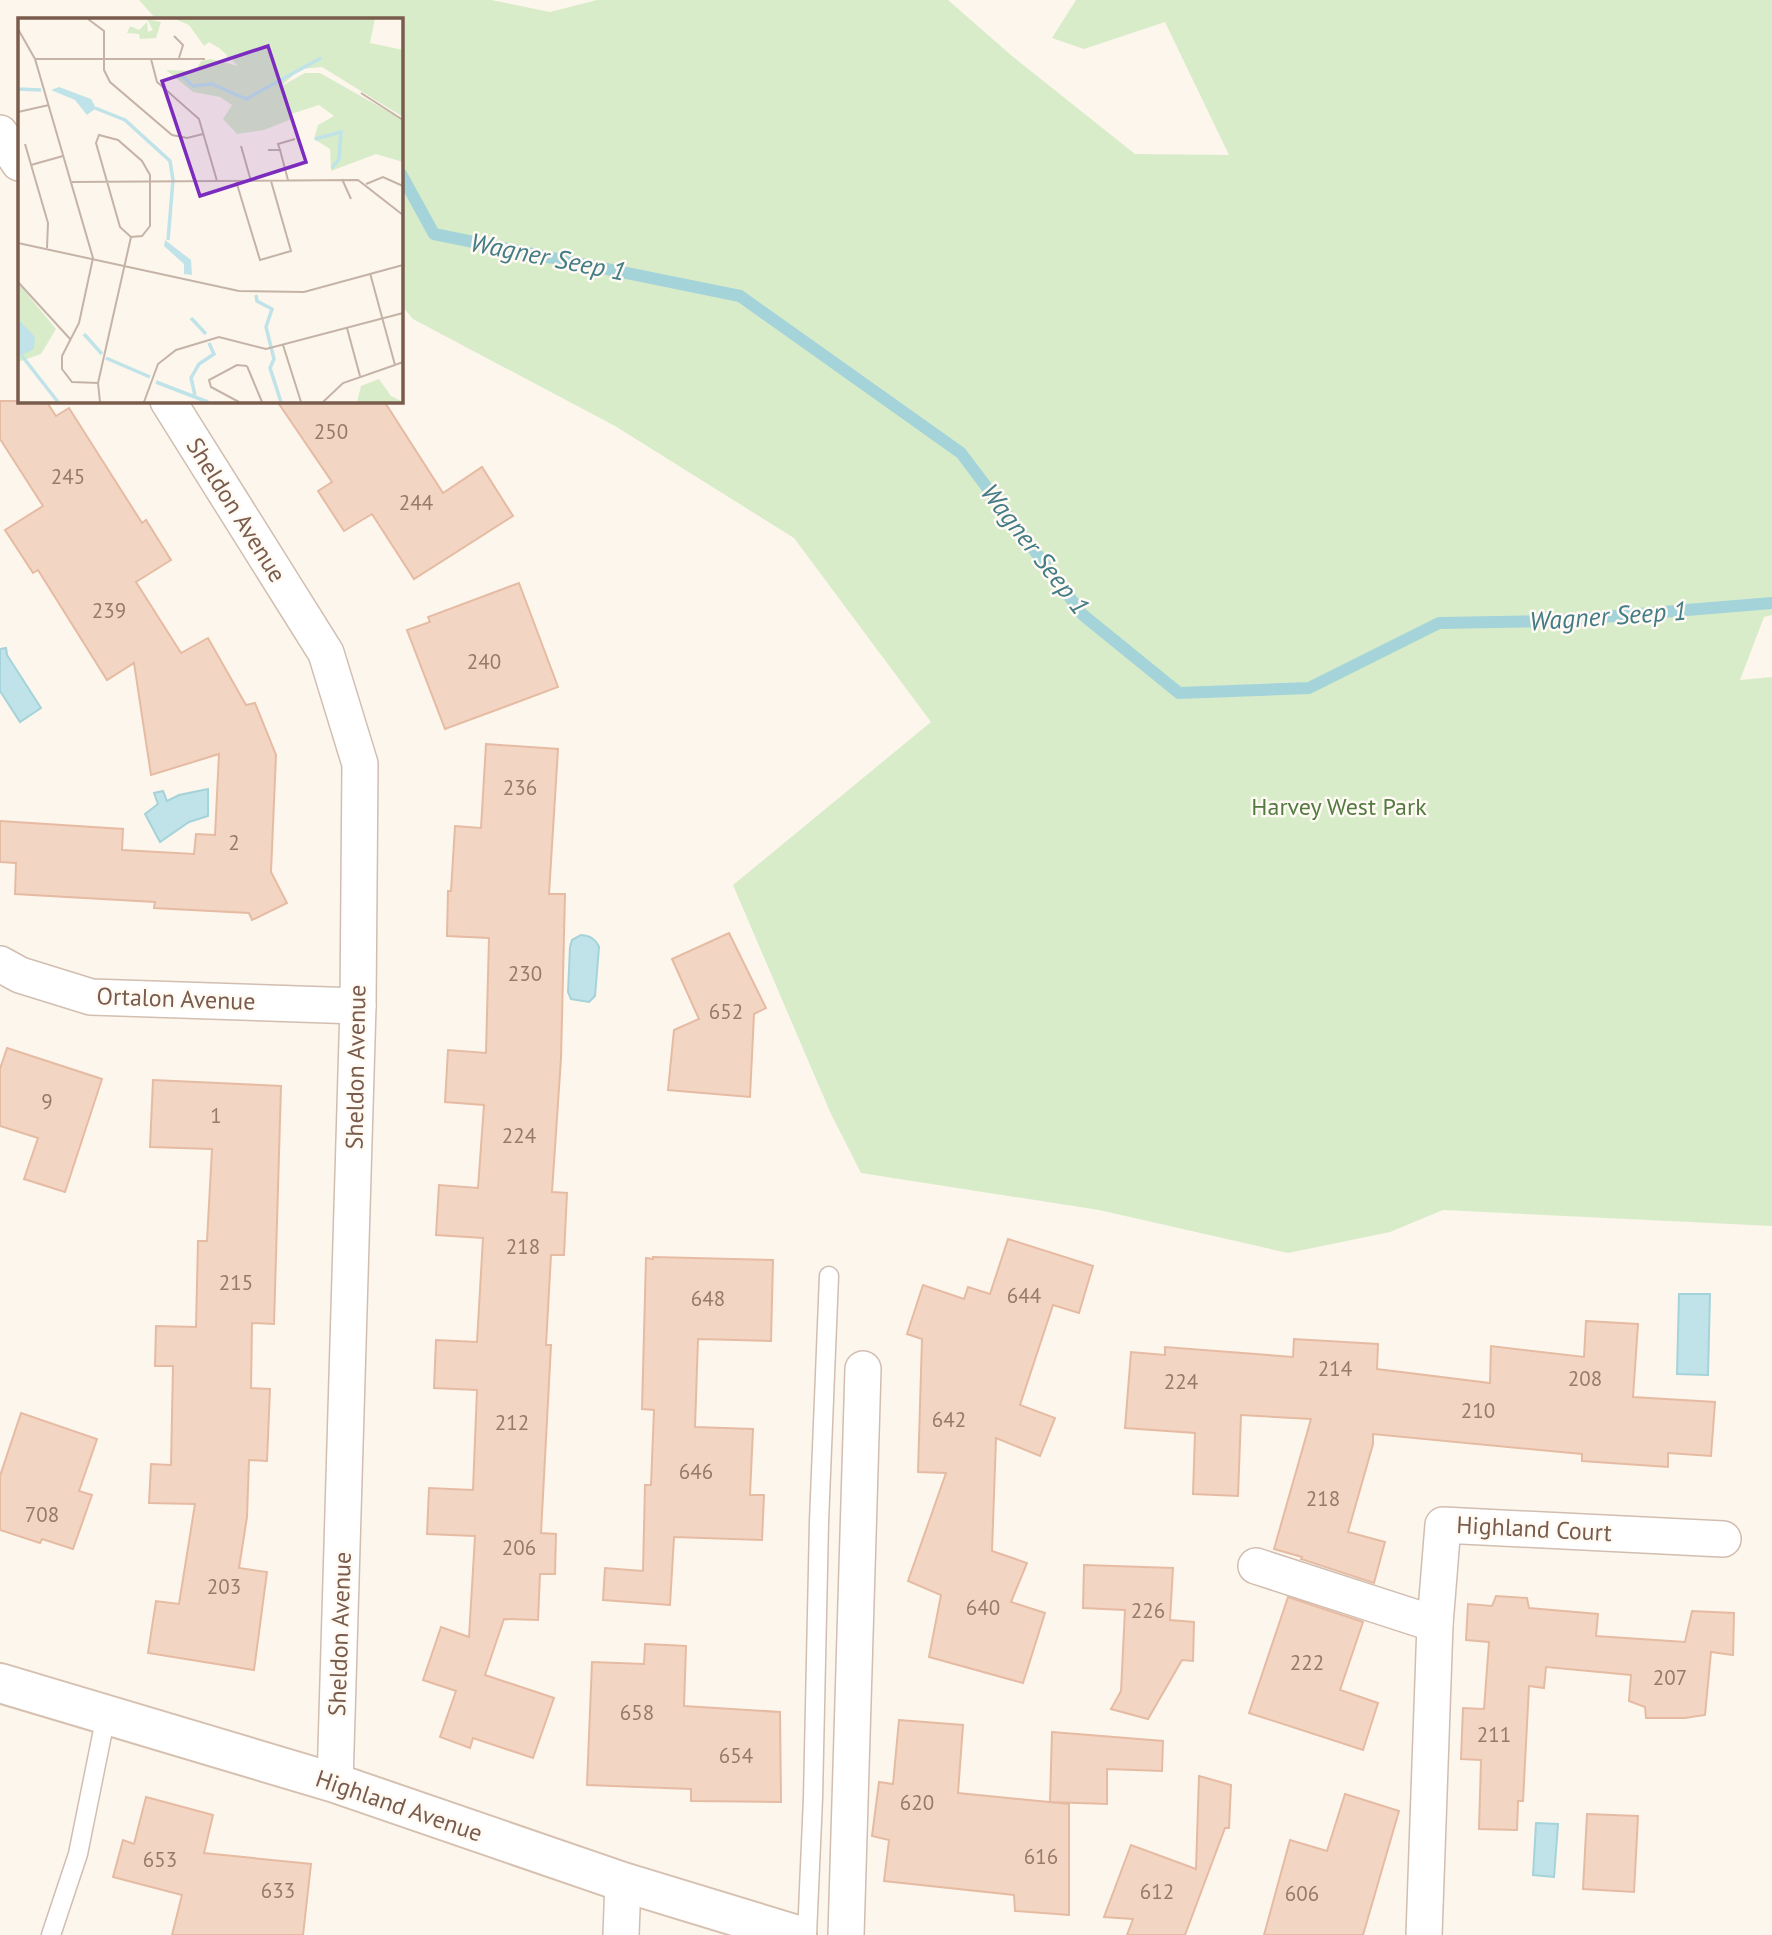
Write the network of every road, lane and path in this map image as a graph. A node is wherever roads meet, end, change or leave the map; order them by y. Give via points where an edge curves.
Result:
1 (0, 132) edge
2 (18, 161) edge
3 (169, 402) edge
4 (0, 964) edge
5 (358, 1006) junction
6 (829, 1276) dead end
7 (863, 1369) dead end
8 (1723, 1539) dead end
9 (1255, 1566) dead end
10 (1435, 1623) junction
11 (0, 1683) edge
12 (106, 1714) junction
13 (335, 1783) junction
14 (622, 1882) junction
15 (51, 1935) edge
16 (621, 1935) edge
17 (797, 1935) edge
18 (807, 1935) edge
19 (846, 1935) edge
20 (1424, 1935) edge

1 - 2 street
3 - 5 street, Sheldon Avenue via 326,653 360,764
4 - 5 street, Ortalon Avenue via 20,975 92,997
5 - 13 street, Sheldon Avenue
6 - 18 lane
7 - 19 street
8 - 10 street, Highland Court via 1443,1525
9 - 10 street
10 - 20 street, Highland Court
11 - 12 street, Highland Avenue
12 - 13 street, Highland Avenue
12 - 15 lane via 78,1854
13 - 14 street, Highland Avenue
14 - 16 street
14 - 17 street, Highland Avenue

